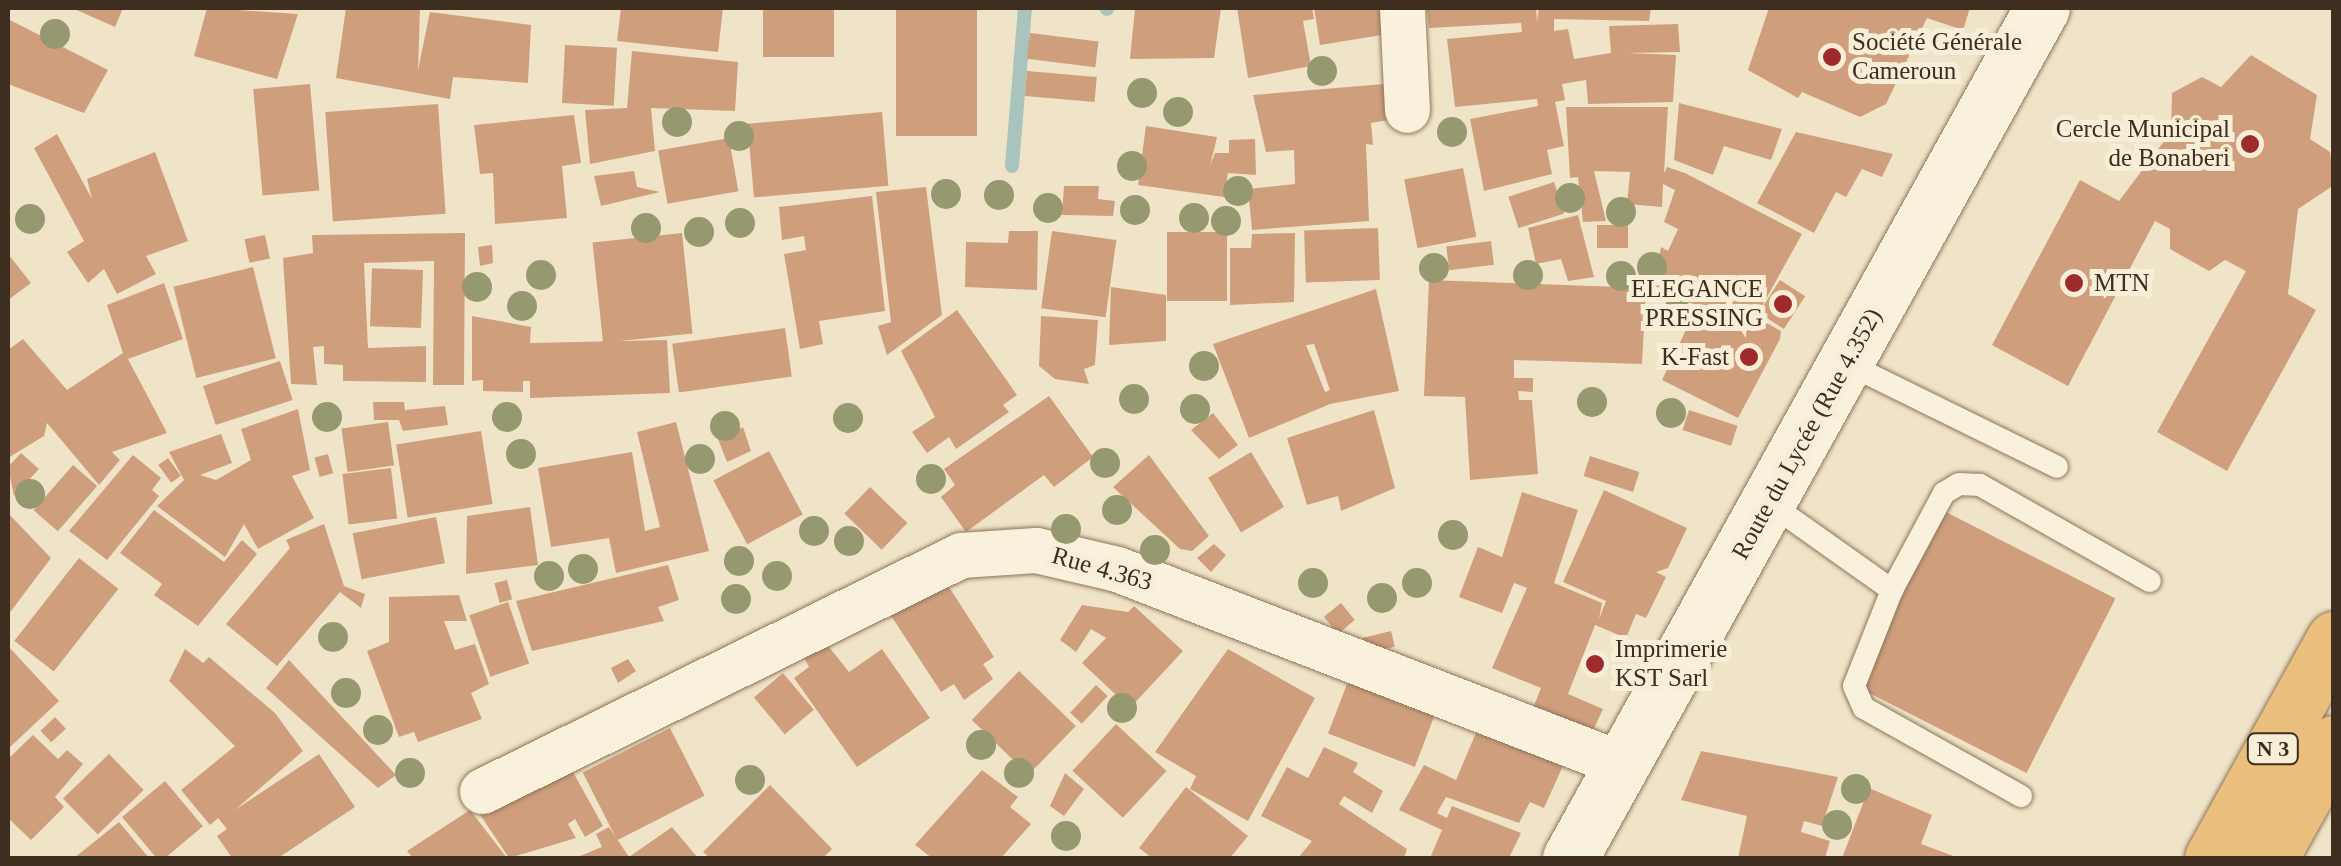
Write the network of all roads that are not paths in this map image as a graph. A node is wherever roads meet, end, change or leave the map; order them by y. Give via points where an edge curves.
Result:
1 (1402, 8) edge
2 (2042, 8) edge
3 (1407, 110) dead end
4 (1846, 363) junction
5 (2058, 467) dead end
6 (1768, 503) junction
7 (2150, 581) dead end
8 (1892, 590) junction
9 (2334, 639) edge
10 (2334, 743) edge
11 (1624, 766) junction
12 (482, 791) dead end
13 (2022, 796) dead end
14 (1570, 858) edge
15 (2212, 858) edge
16 (2270, 858) edge

1 - 3 street
2 - 4 main road, Route du Lycée (Rue 4.352)
4 - 5 lane
4 - 6 main road, Route du Lycée (Rue 4.352)
6 - 8 lane
6 - 11 main road, Route du Lycée (Rue 4.352)
7 - 8 lane via 1980,486 1959,484 1944,493
8 - 13 lane via 1856,696
9 - 15 highway, N 3
10 - 16 highway
11 - 12 street, Rue 4.363 via 1117,569 1036,550 962,555
11 - 14 main road, Route du Lycée (Rue 4.352)

